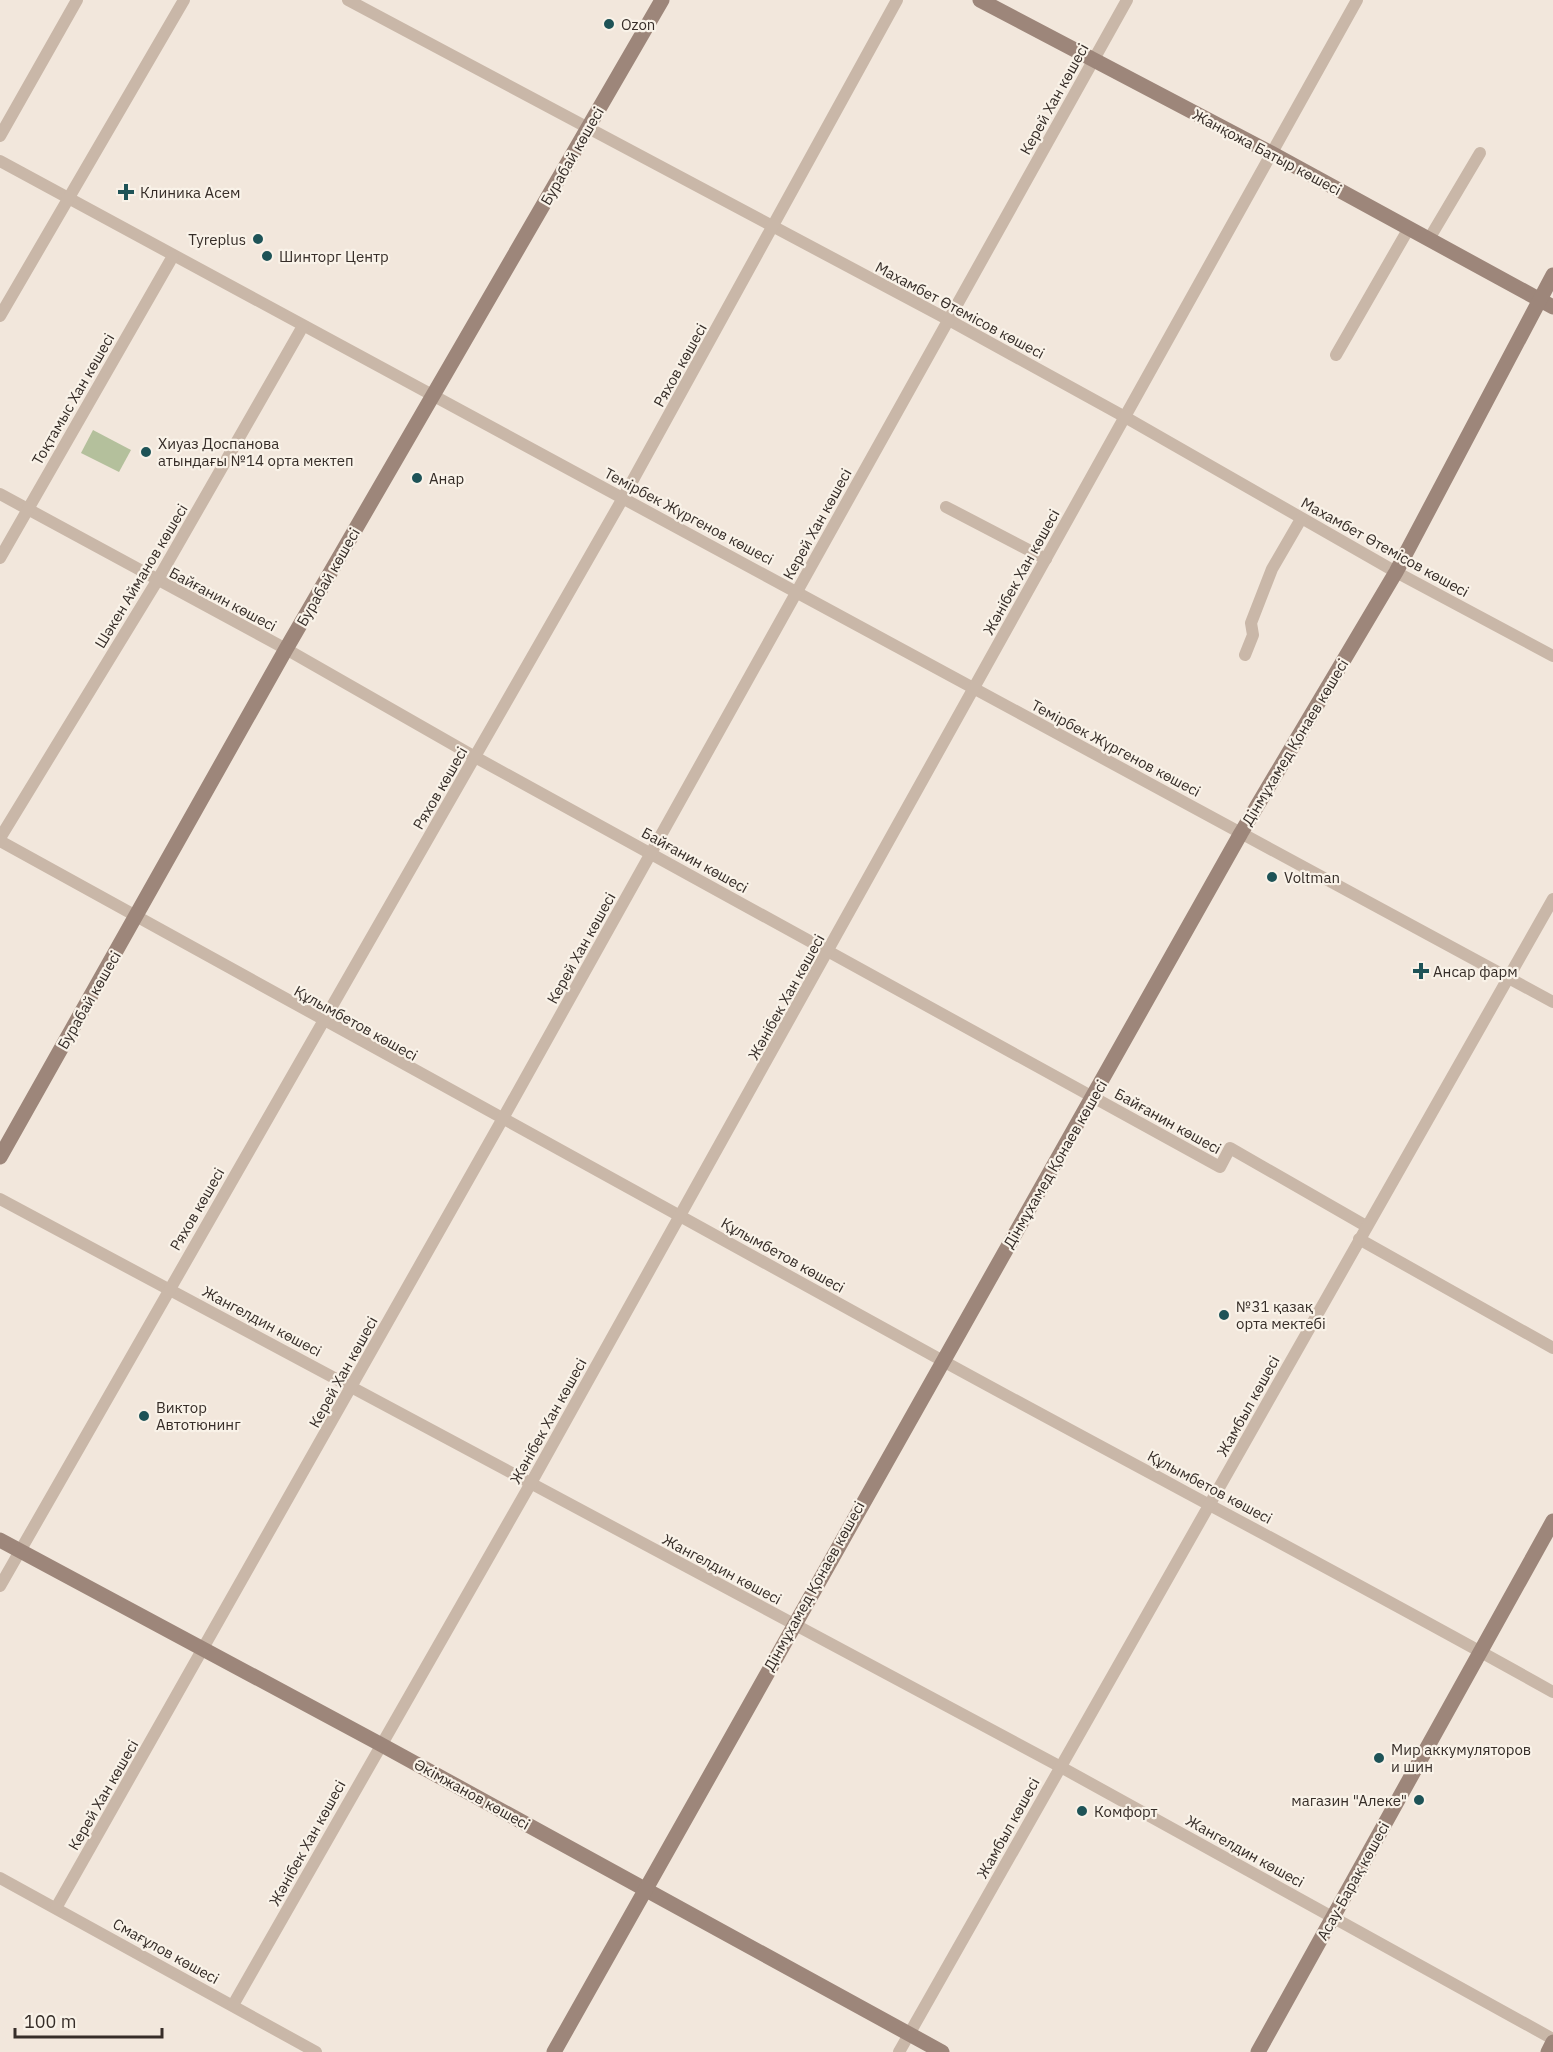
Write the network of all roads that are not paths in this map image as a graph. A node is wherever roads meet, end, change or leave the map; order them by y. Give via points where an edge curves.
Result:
1 (77, 0) edge
2 (184, 0) edge
3 (348, 0) edge
4 (662, 0) edge
5 (897, 0) edge
6 (980, 0) edge
7 (1126, 0) edge
8 (1357, 0) edge
9 (1094, 60) junction
10 (588, 127) junction
11 (0, 136) edge
12 (1271, 153) junction
13 (1479, 153) dead end
14 (0, 161) edge
15 (69, 198) junction
16 (774, 226) junction
17 (1409, 228) junction
18 (1429, 239) junction
19 (172, 256) junction
20 (1553, 275) edge
21 (1539, 299) junction
22 (1553, 307) edge
23 (0, 316) edge
24 (947, 319) junction
25 (303, 326) junction
26 (1336, 355) dead end
27 (433, 396) junction
28 (1125, 417) junction
29 (0, 494) edge
30 (623, 498) junction
31 (946, 507) dead end
32 (28, 509) junction
33 (1301, 519) junction
34 (0, 558) edge
35 (1046, 559) junction
36 (1396, 572) junction
37 (157, 581) junction
38 (797, 591) junction
39 (286, 649) junction
40 (1245, 655) dead end
41 (1553, 656) edge
42 (974, 688) junction
43 (475, 757) junction
44 (1241, 833) junction
45 (0, 840) edge
46 (651, 853) junction
47 (1553, 899) edge
48 (136, 917) junction
49 (829, 951) junction
50 (1508, 977) junction
51 (1553, 1002) edge
52 (322, 1022) junction
53 (1094, 1097) junction
54 (502, 1120) junction
55 (0, 1157) edge
56 (0, 1199) edge
57 (679, 1215) junction
58 (1366, 1226) junction
59 (1359, 1239) junction
60 (169, 1289) junction
61 (1553, 1348) edge
62 (942, 1360) junction
63 (352, 1386) junction
64 (531, 1483) junction
65 (1210, 1503) junction
66 (1553, 1521) edge
67 (0, 1540) edge
68 (19, 1551) junction
69 (0, 1586) edge
70 (793, 1624) junction
71 (202, 1650) junction
72 (1480, 1651) junction
73 (1553, 1692) edge
74 (381, 1744) junction
75 (1059, 1766) junction
76 (0, 1878) edge
77 (646, 1890) junction
78 (56, 1908) junction
79 (1333, 1917) junction
80 (233, 2005) junction
81 (909, 2034) junction
82 (1553, 2041) edge
83 (316, 2052) edge
84 (554, 2052) edge
85 (899, 2052) edge
86 (942, 2052) edge
87 (1258, 2052) edge
88 (1548, 2052) edge

1 - 11 street
2 - 15 street
3 - 10 street, Махамбет Өтемісов көшесі
4 - 10 street, Бурабай көшесі
5 - 16 street, Ряхов көшесі
6 - 9 street, Жанқожа Батыр көшесі
7 - 9 street, Керей Хан көшесі
8 - 12 street, Жәнібек Хан көшесі
9 - 12 street, Жанқожа Батыр көшесі
9 - 24 street, Керей Хан көшесі
10 - 16 street, Махамбет Өтемісов көшесі
10 - 27 street, Бурабай көшесі
12 - 17 street, Жанқожа Батыр көшесі
12 - 28 street, Жәнібек Хан көшесі
13 - 18 street
14 - 15 street, Темірбек Жүргенов көшесі
15 - 19 street, Темірбек Жүргенов көшесі
15 - 23 street
16 - 24 street, Махамбет Өтемісов көшесі
16 - 30 street, Ряхов көшесі
17 - 18 street, Жанқожа Батыр көшесі
17 - 26 street
18 - 21 street, Жанқожа Батыр көшесі
19 - 25 street, Темірбек Жүргенов көшесі
19 - 32 street, Тоқтамыс Хан көшесі
20 - 21 street, Дінмұхамед Қонаев көшесі
21 - 22 street, Жанқожа Батыр көшесі
21 - 36 street, Дінмұхамед Қонаев көшесі
24 - 28 street, Махамбет Өтемісов көшесі
24 - 38 street, Керей Хан көшесі
25 - 27 street, Темірбек Жүргенов көшесі
25 - 37 street, Шәкен Айманов көшесі
27 - 30 street, Темірбек Жүргенов көшесі
27 - 39 street, Бурабай көшесі
28 - 33 street, Махамбет Өтемісов көшесі
28 - 35 street, Жәнібек Хан көшесі
29 - 32 street, Байғанин көшесі
30 - 38 street, Темірбек Жүргенов көшесі
30 - 43 street, Ряхов көшесі
31 - 35 street
32 - 34 street, Тоқтамыс Хан көшесі
32 - 37 street, Байғанин көшесі
33 - 36 street, Махамбет Өтемісов көшесі
33 - 40 street via 1272,569 1251,623 1253,636
35 - 42 street, Жәнібек Хан көшесі
36 - 41 street, Махамбет Өтемісов көшесі
36 - 44 street, Дінмұхамед Қонаев көшесі
37 - 39 street, Байғанин көшесі
37 - 45 street, Шәкен Айманов көшесі
38 - 42 street, Темірбек Жүргенов көшесі
38 - 46 street, Керей Хан көшесі
39 - 43 street, Байғанин көшесі
39 - 48 street, Бурабай көшесі
42 - 44 street, Темірбек Жүргенов көшесі
42 - 49 street, Жәнібек Хан көшесі
43 - 46 street, Байғанин көшесі
43 - 52 street, Ряхов көшесі
44 - 50 street, Темірбек Жүргенов көшесі
44 - 53 street, Дінмұхамед Қонаев көшесі
45 - 48 street, Құлымбетов көшесі
46 - 49 street, Байғанин көшесі
46 - 54 street, Керей Хан көшесі
47 - 50 street, Жамбыл көшесі
48 - 52 street, Құлымбетов көшесі
48 - 55 street, Бурабай көшесі
49 - 53 street, Байғанин көшесі
49 - 57 street, Жәнібек Хан көшесі
50 - 51 street, Темірбек Жүргенов көшесі
50 - 58 street, Жамбыл көшесі
52 - 54 street, Құлымбетов көшесі
52 - 60 street, Ряхов көшесі
53 - 58 street, Байғанин көшесі via 1220,1167 1230,1148
53 - 62 street, Дінмұхамед Қонаев көшесі
54 - 57 street, Құлымбетов көшесі
54 - 63 street, Керей Хан көшесі
56 - 60 street, Жангелдин көшесі
57 - 62 street, Құлымбетов көшесі
57 - 64 street, Жәнібек Хан көшесі
58 - 59 street, Жамбыл көшесі
59 - 61 street
59 - 65 street, Жамбыл көшесі
60 - 63 street, Жангелдин көшесі
60 - 68 street, Ряхов көшесі
62 - 65 street, Құлымбетов көшесі
62 - 70 street, Дінмұхамед Қонаев көшесі
63 - 64 street, Жангелдин көшесі
63 - 71 street, Керей Хан көшесі
64 - 70 street, Жангелдин көшесі
64 - 74 street, Жәнібек Хан көшесі
65 - 72 street, Құлымбетов көшесі
65 - 75 street, Жамбыл көшесі
66 - 72 street, Асау-Барақ көшесі
67 - 68 street, Әкімжанов көшесі
68 - 69 street, Ряхов көшесі
68 - 71 street, Әкімжанов көшесі
70 - 75 street, Жангелдин көшесі
70 - 77 street, Дінмұхамед Қонаев көшесі
71 - 74 street, Әкімжанов көшесі
71 - 78 street, Керей Хан көшесі
72 - 73 street, Құлымбетов көшесі
72 - 79 street, Асау-Барақ көшесі
74 - 77 street, Әкімжанов көшесі
74 - 80 street, Жәнібек Хан көшесі
75 - 79 street, Жангелдин көшесі
75 - 81 street, Жамбыл көшесі
76 - 78 street, Смағұлов көшесі
77 - 81 street, Әкімжанов көшесі
77 - 84 street, Дінмұхамед Қонаев көшесі
78 - 80 street, Смағұлов көшесі
79 - 82 street, Жангелдин көшесі
79 - 87 street, Асау-Барақ көшесі
80 - 83 street, Смағұлов көшесі
81 - 85 street, Жамбыл көшесі
81 - 86 street, Әкімжанов көшесі
82 - 88 street

